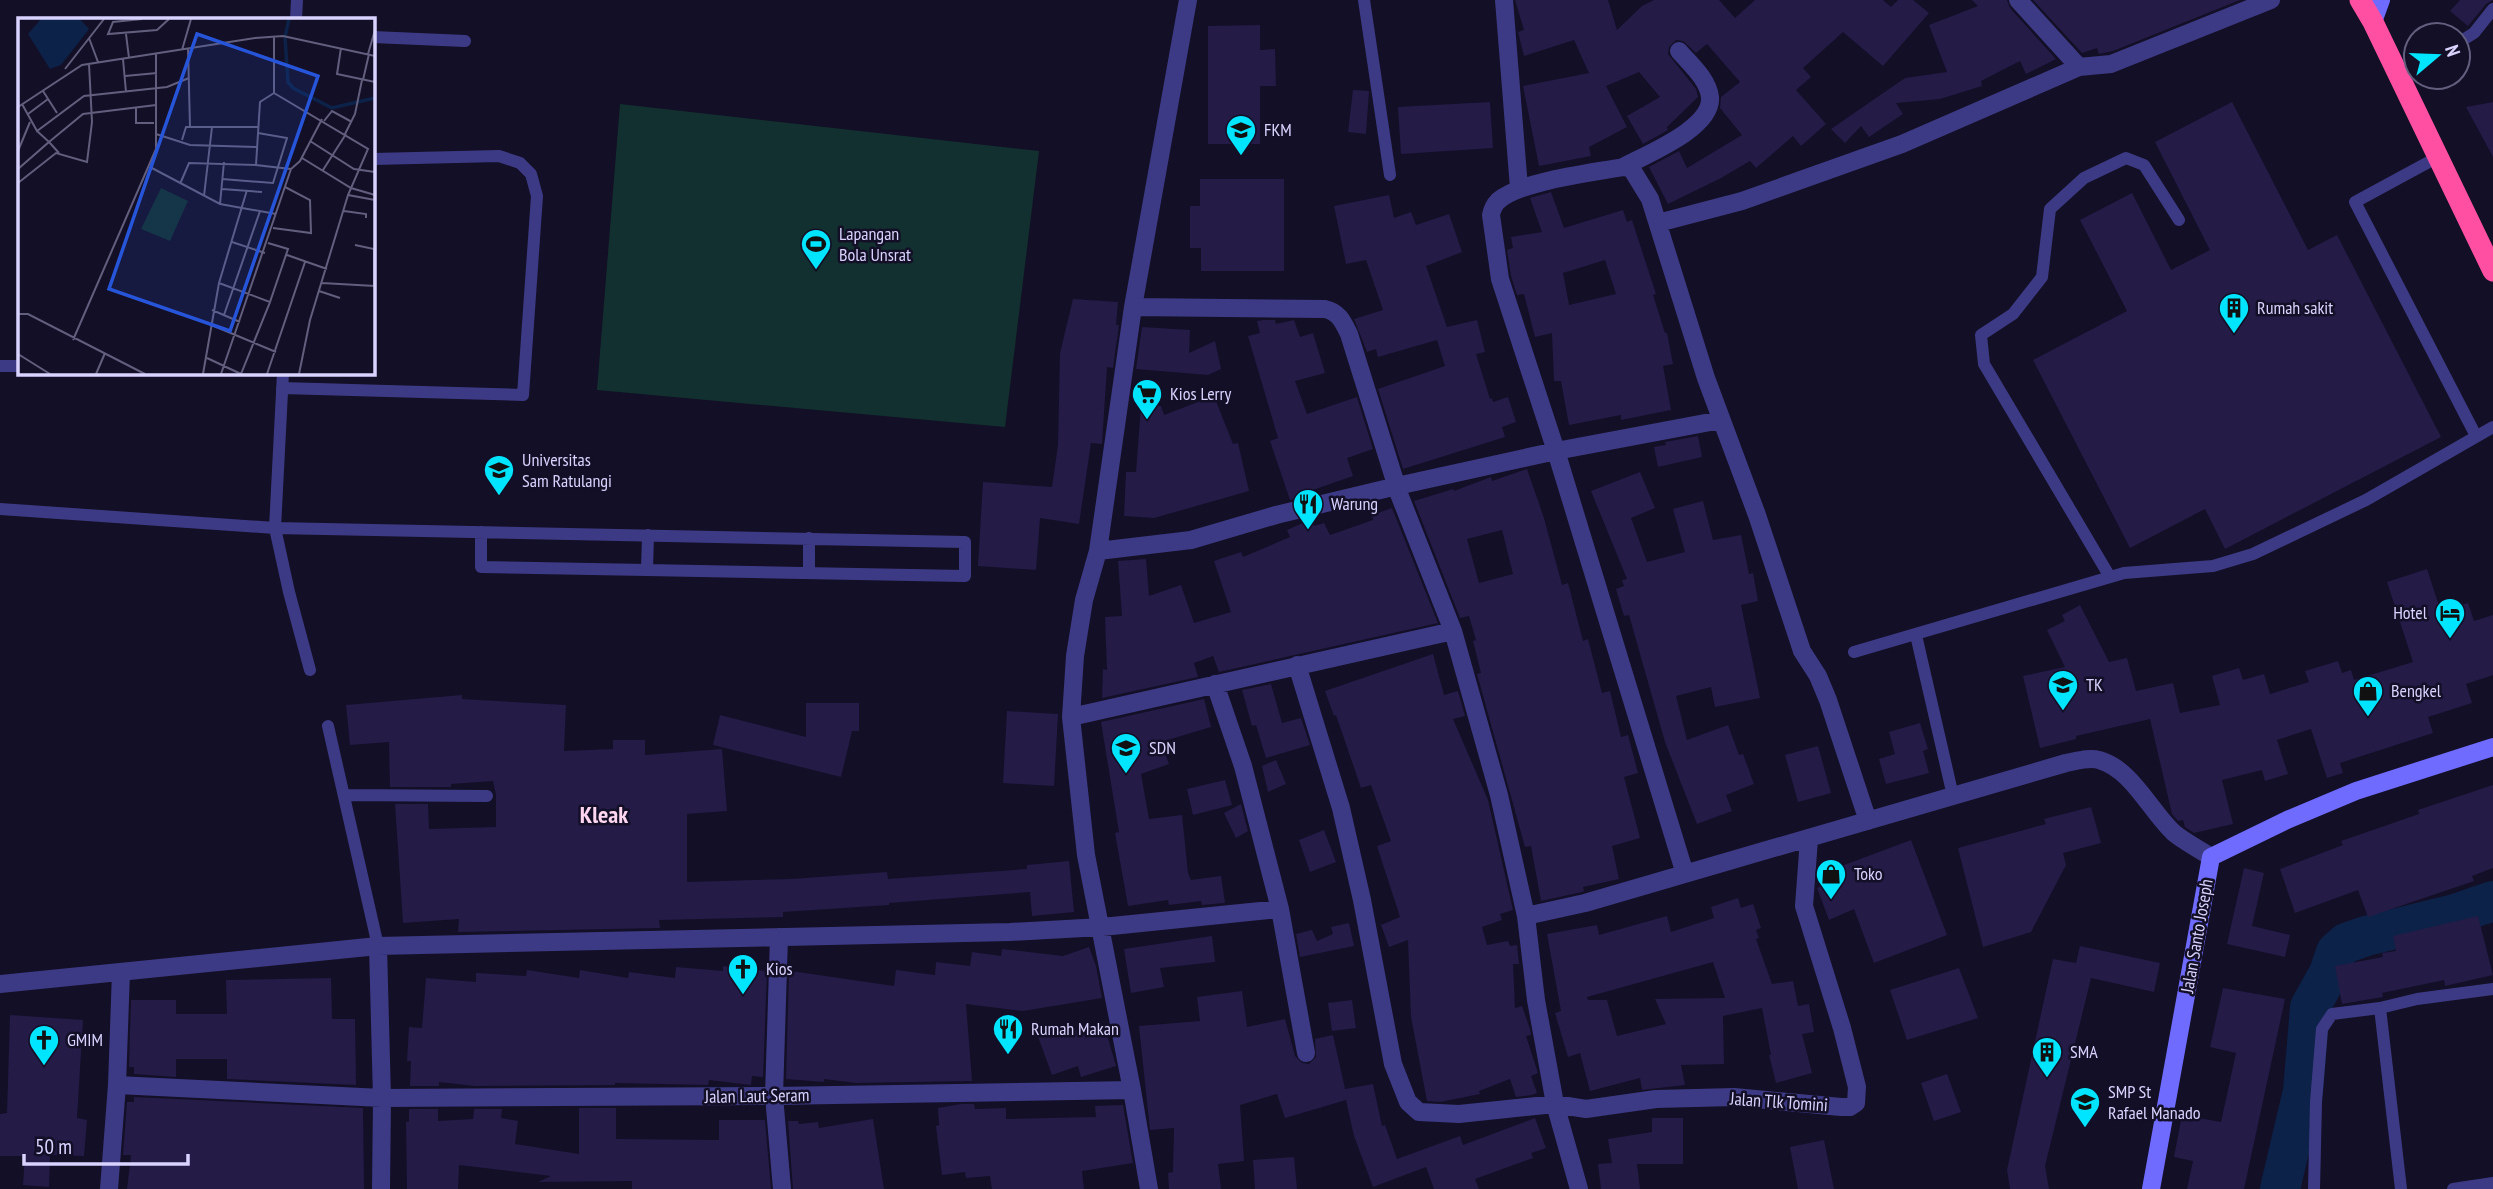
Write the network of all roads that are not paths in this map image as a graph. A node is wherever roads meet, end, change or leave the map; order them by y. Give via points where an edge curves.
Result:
1 (297, 0) edge
2 (1188, 0) edge
3 (1364, 0) edge
4 (1504, 0) edge
5 (2018, 0) edge
6 (2271, 0) edge
7 (2360, 0) edge
8 (2381, 0) edge
9 (2493, 9) edge
10 (296, 18) edge
11 (2373, 22) junction
12 (2472, 34) edge
13 (374, 37) edge
14 (465, 41) dead end
15 (1679, 51) dead end
16 (2402, 66) edge
17 (2079, 67) junction
18 (2414, 91) edge
19 (2438, 157) junction
20 (374, 159) edge
21 (1623, 167) junction
22 (1390, 175) dead end
23 (1519, 188) junction
24 (2179, 220) dead end
25 (1658, 223) junction
26 (2493, 271) edge
27 (1133, 307) junction
28 (0, 366) edge
29 (18, 366) edge
30 (283, 374) edge
31 (282, 388) junction
32 (1721, 420) junction
33 (2493, 427) edge
34 (2476, 436) junction
35 (1556, 452) junction
36 (1397, 486) junction
37 (0, 509) edge
38 (275, 528) junction
39 (481, 532) junction
40 (648, 535) junction
41 (809, 538) junction
42 (1098, 551) junction
43 (647, 570) junction
44 (808, 573) junction
45 (2110, 577) junction
46 (1453, 631) junction
47 (1916, 635) junction
48 (1854, 652) dead end
49 (1297, 665) junction
50 (310, 670) dead end
51 (1215, 684) junction
52 (1071, 718) junction
53 (328, 726) dead end
54 (2493, 747) edge
55 (344, 795) junction
56 (487, 796) dead end
57 (1953, 796) junction
58 (1868, 821) junction
59 (1809, 839) junction
60 (2211, 857) junction
61 (1685, 874) junction
62 (1280, 909) junction
63 (1526, 916) junction
64 (1101, 927) junction
65 (779, 937) junction
66 (378, 946) junction
67 (121, 972) junction
68 (0, 984) edge
69 (2493, 989) edge
70 (2380, 1008) junction
71 (1306, 1053) dead end
72 (117, 1086) junction
73 (1132, 1090) junction
74 (774, 1096) junction
75 (382, 1098) junction
76 (1555, 1104) junction
77 (2493, 1183) edge
78 (109, 1189) edge
79 (382, 1189) edge
80 (782, 1189) edge
81 (1149, 1189) edge
82 (1578, 1189) edge
83 (2151, 1189) edge
84 (2315, 1189) edge
85 (2401, 1189) edge
86 (2453, 1189) edge

1 - 10 lane
2 - 27 street
3 - 22 lane
4 - 23 street
5 - 17 street
6 - 17 street via 2111,64
7 - 11 highway
8 - 11 main road
9 - 12 lane
11 - 16 highway
13 - 14 lane
15 - 21 street via 1705,84 1710,96 1708,111 1695,127
17 - 25 street via 1902,144 1742,201
18 - 19 highway
19 - 26 highway
19 - 34 lane via 2355,202
20 - 31 lane via 499,156 520,163 531,174 537,196 523,395
21 - 23 street
21 - 25 street via 1636,173
23 - 35 street via 1493,208 1492,226 1500,279
24 - 45 lane via 2144,165 2126,158 2084,178 2050,209 2042,277 2013,314 1981,335 1984,364
25 - 32 street
27 - 36 street via 1331,310 1349,334
27 - 42 street
28 - 29 lane
30 - 31 lane
31 - 38 lane
32 - 35 street
32 - 58 street via 1802,652 1818,676
33 - 34 lane
34 - 45 lane via 2366,499 2253,554 2213,566
35 - 36 street
35 - 61 street
36 - 42 street via 1191,540
36 - 46 street
37 - 38 lane
38 - 39 lane
38 - 50 lane
39 - 40 lane
39 - 43 lane via 481,566
40 - 41 lane
40 - 43 lane
41 - 44 lane
41 - 44 lane via 965,541 965,576
42 - 52 street via 1075,656
43 - 44 lane
45 - 47 lane
46 - 49 street
46 - 63 street via 1499,795
47 - 48 lane
47 - 57 lane
49 - 51 street
49 - 76 street via 1341,808 1393,1064 1408,1102 1419,1112 1459,1114
51 - 52 street
51 - 62 street via 1243,766
52 - 64 street via 1085,844
53 - 55 lane
54 - 60 main road, Jalan Santo Joseph via 2356,791
55 - 56 lane
55 - 66 lane
57 - 58 street
57 - 60 street via 2066,763 2098,760 2128,779 2175,834
58 - 59 street
59 - 61 street
59 - 76 street, Jalan Tlk Tomini via 1804,906 1845,1039 1857,1087 1856,1103 1842,1107 1734,1097 1656,1099 1586,1109
60 - 83 main road, Jalan Santo Joseph
61 - 63 street
62 - 64 street
62 - 71 street
63 - 76 street
64 - 65 street
64 - 73 street
65 - 66 street
65 - 74 street
66 - 67 street
66 - 75 street
67 - 68 street
67 - 72 street
69 - 70 lane
70 - 84 lane via 2332,1014 2322,1029
70 - 85 lane
72 - 75 street, Jalan Laut Seram
72 - 78 street
73 - 74 street, Jalan Laut Seram
73 - 81 street
74 - 75 street, Jalan Laut Seram
74 - 80 street
75 - 79 street
76 - 82 street
77 - 86 lane

